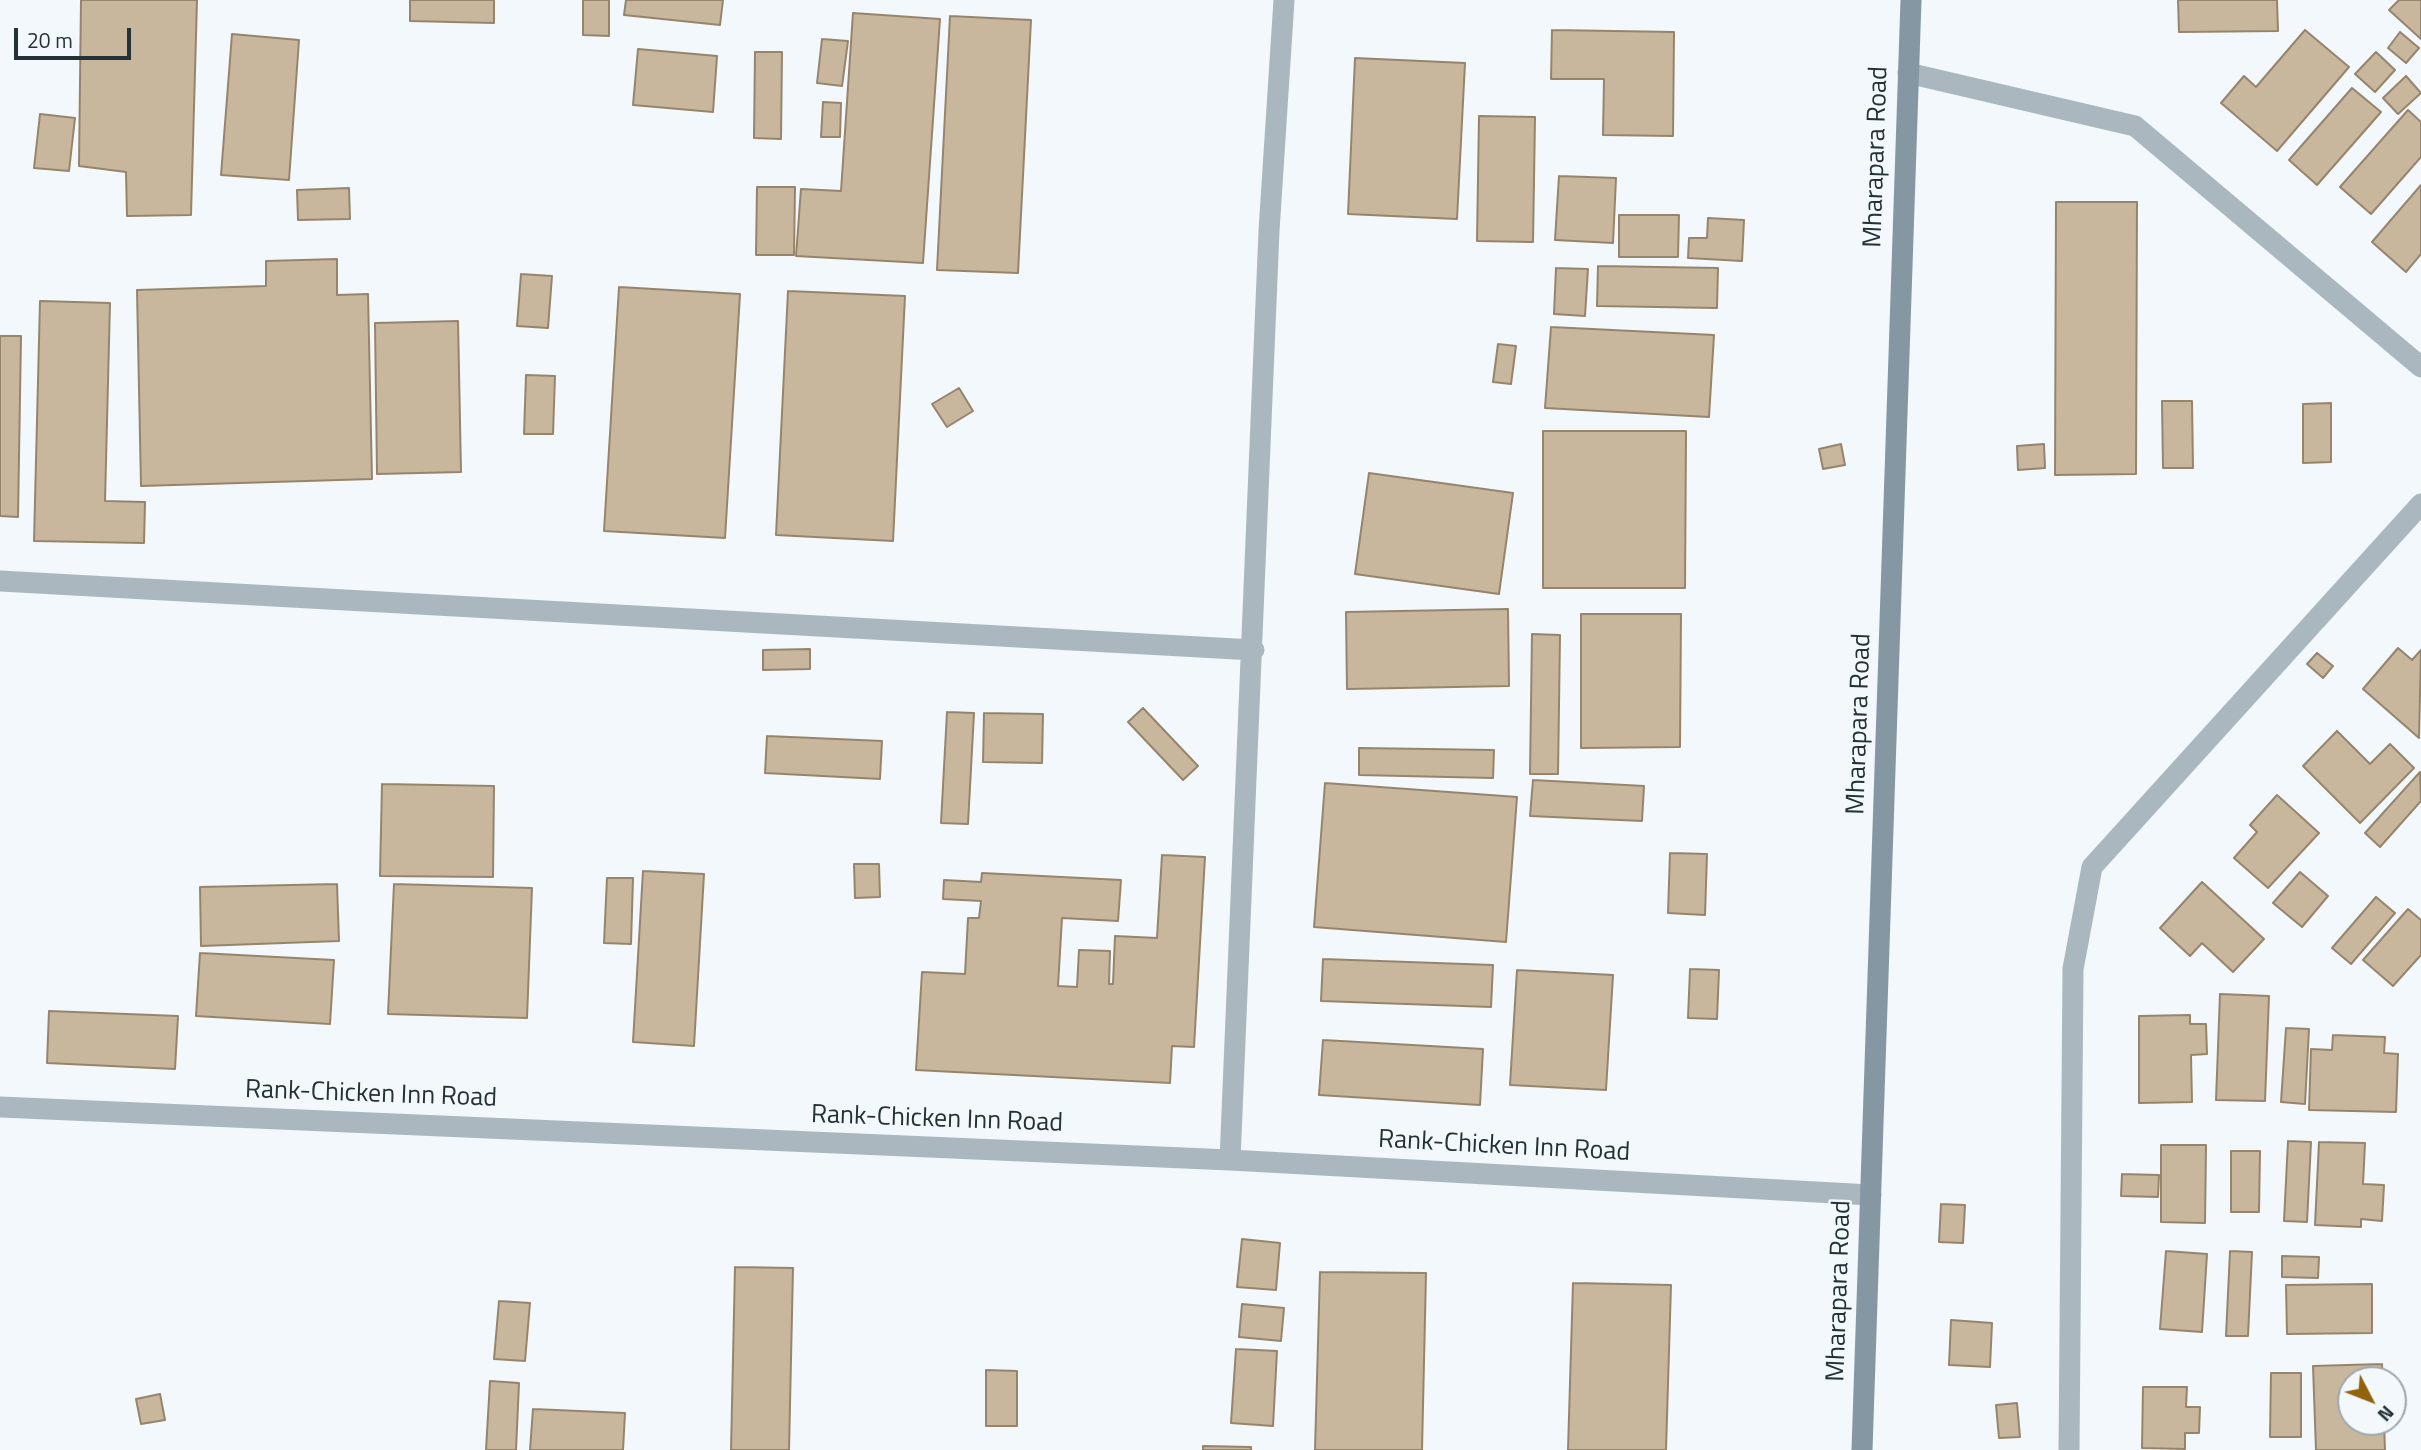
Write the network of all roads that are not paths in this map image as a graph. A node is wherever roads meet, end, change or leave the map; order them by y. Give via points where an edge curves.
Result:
1 (1284, 0) edge
2 (1911, 0) edge
3 (1908, 73) junction
4 (2421, 367) edge
5 (2421, 505) edge
6 (0, 581) edge
7 (1254, 650) junction
8 (0, 1107) edge
9 (1230, 1160) junction
10 (1871, 1195) junction
11 (1862, 1450) edge
12 (2069, 1450) edge

1 - 7 street via 1269,231
2 - 3 main road, Mharapara Road
3 - 4 street via 2135,126
3 - 10 main road, Mharapara Road
5 - 12 street via 2092,867 2073,969
6 - 7 street
7 - 9 street
8 - 9 street, Rank-Chicken Inn Road
9 - 10 street, Rank-Chicken Inn Road
10 - 11 main road, Mharapara Road

